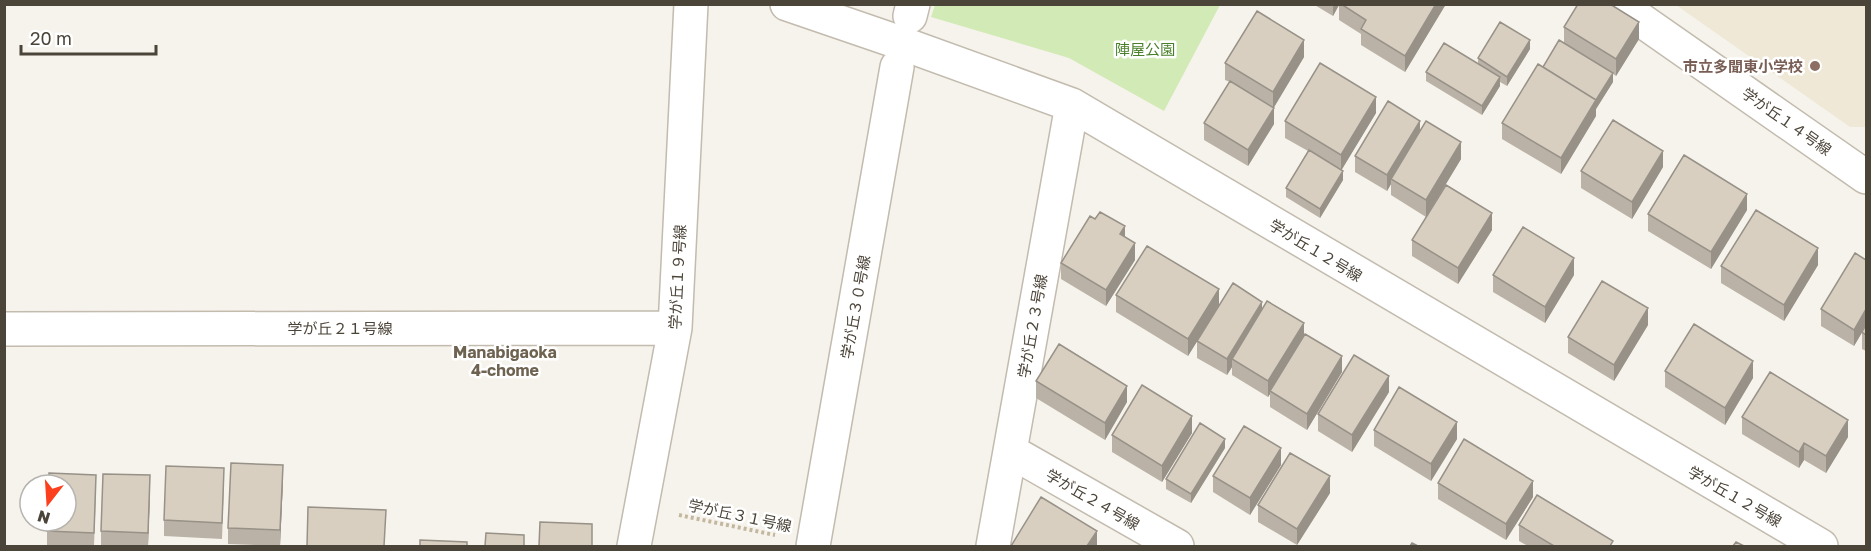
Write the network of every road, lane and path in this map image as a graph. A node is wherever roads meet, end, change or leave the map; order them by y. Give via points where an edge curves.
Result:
1 (691, 4) edge
2 (787, 4) edge
3 (1618, 4) edge
4 (897, 67) dead end
5 (1072, 105) junction
6 (1866, 177) edge
7 (675, 328) junction
8 (4, 329) edge
9 (1010, 451) junction
10 (642, 507) junction
11 (813, 545) edge
12 (634, 546) edge
13 (993, 546) edge
14 (1177, 546) edge
15 (1821, 546) edge

1 - 7 street, 学が丘１９号線
2 - 5 street, 学が丘１２号線
3 - 6 street, 学が丘１４号線
4 - 11 street, 学が丘３０号線
5 - 9 street, 学が丘２３号線
5 - 15 street, 学が丘１２号線
7 - 8 street, 学が丘２１号線
7 - 10 street, 学が丘１９号線
9 - 13 street, 学が丘２３号線
9 - 14 street, 学が丘２４号線
10 - 11 path, 学が丘３１号線
10 - 12 street, 学が丘１９号線

